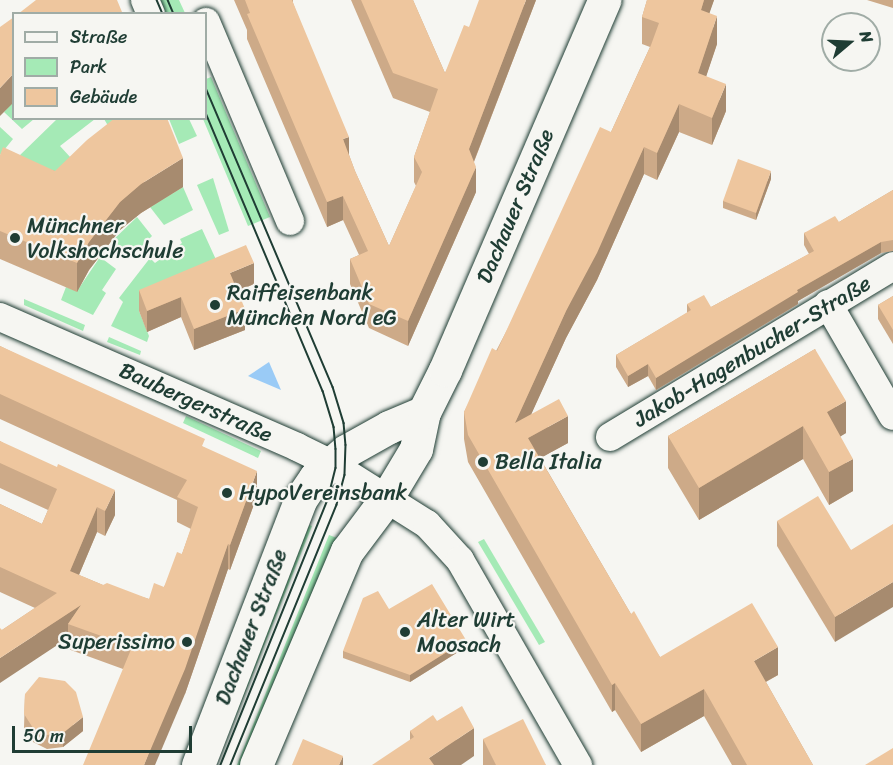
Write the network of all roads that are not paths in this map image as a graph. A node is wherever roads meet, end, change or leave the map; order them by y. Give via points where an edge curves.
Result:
1 (604, 0) edge
2 (207, 28) edge
3 (211, 53) edge
4 (291, 221) dead end
5 (893, 266) edge
6 (828, 304) junction
7 (0, 317) edge
8 (424, 412) junction
9 (893, 416) edge
10 (610, 437) dead end
11 (330, 463) junction
12 (386, 499) junction
13 (198, 765) edge
14 (256, 765) edge
15 (578, 765) edge

1 - 8 main road, Dachauer Straße
2 - 3 street
3 - 4 street
5 - 6 street, Jakob-Hagenbucher-Straße
6 - 9 street
6 - 10 street, Jakob-Hagenbucher-Straße
7 - 11 street, Baubergerstraße
8 - 11 main road, Dachauer Straße via 374,434
8 - 12 main road, Dachauer Straße via 416,449
11 - 12 street, Baubergerstraße
11 - 13 main road, Dachauer Straße via 300,500
12 - 14 main road, Dachauer Straße via 347,551
12 - 15 street, Baubergerstraße via 427,524 460,560

